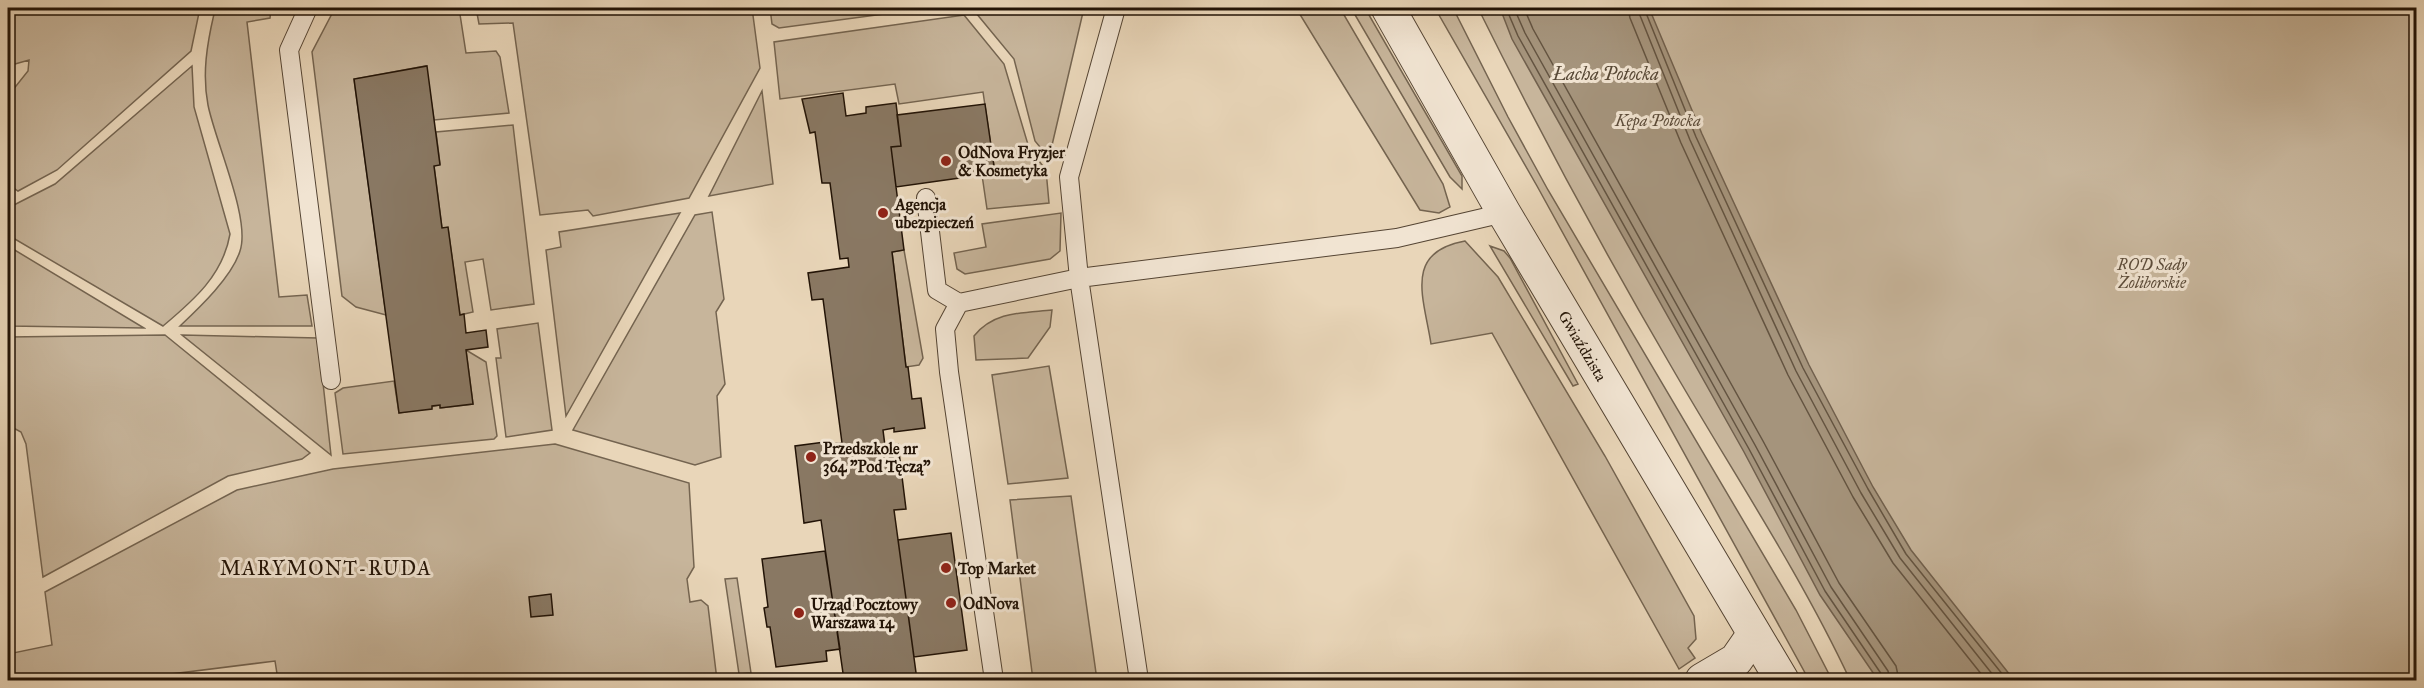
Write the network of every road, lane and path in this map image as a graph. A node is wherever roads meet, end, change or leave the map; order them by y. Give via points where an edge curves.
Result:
1 (308, 8) edge
2 (1116, 8) edge
3 (1388, 8) edge
4 (926, 198) dead end
5 (1504, 213) junction
6 (1079, 278) junction
7 (959, 303) junction
8 (331, 380) dead end
9 (1754, 634) junction
10 (994, 681) edge
11 (1139, 681) edge
12 (1702, 681) edge
13 (1782, 681) edge

1 - 8 lane via 289,50
2 - 6 lane via 1069,177
3 - 5 street, Gwiaździsta
4 - 7 lane via 937,290
5 - 6 lane via 1397,238
5 - 9 street, Gwiaździsta
6 - 7 lane
6 - 11 lane
7 - 10 lane via 945,329 947,351
9 - 12 street via 1736,660
9 - 13 street, Gwiaździsta

